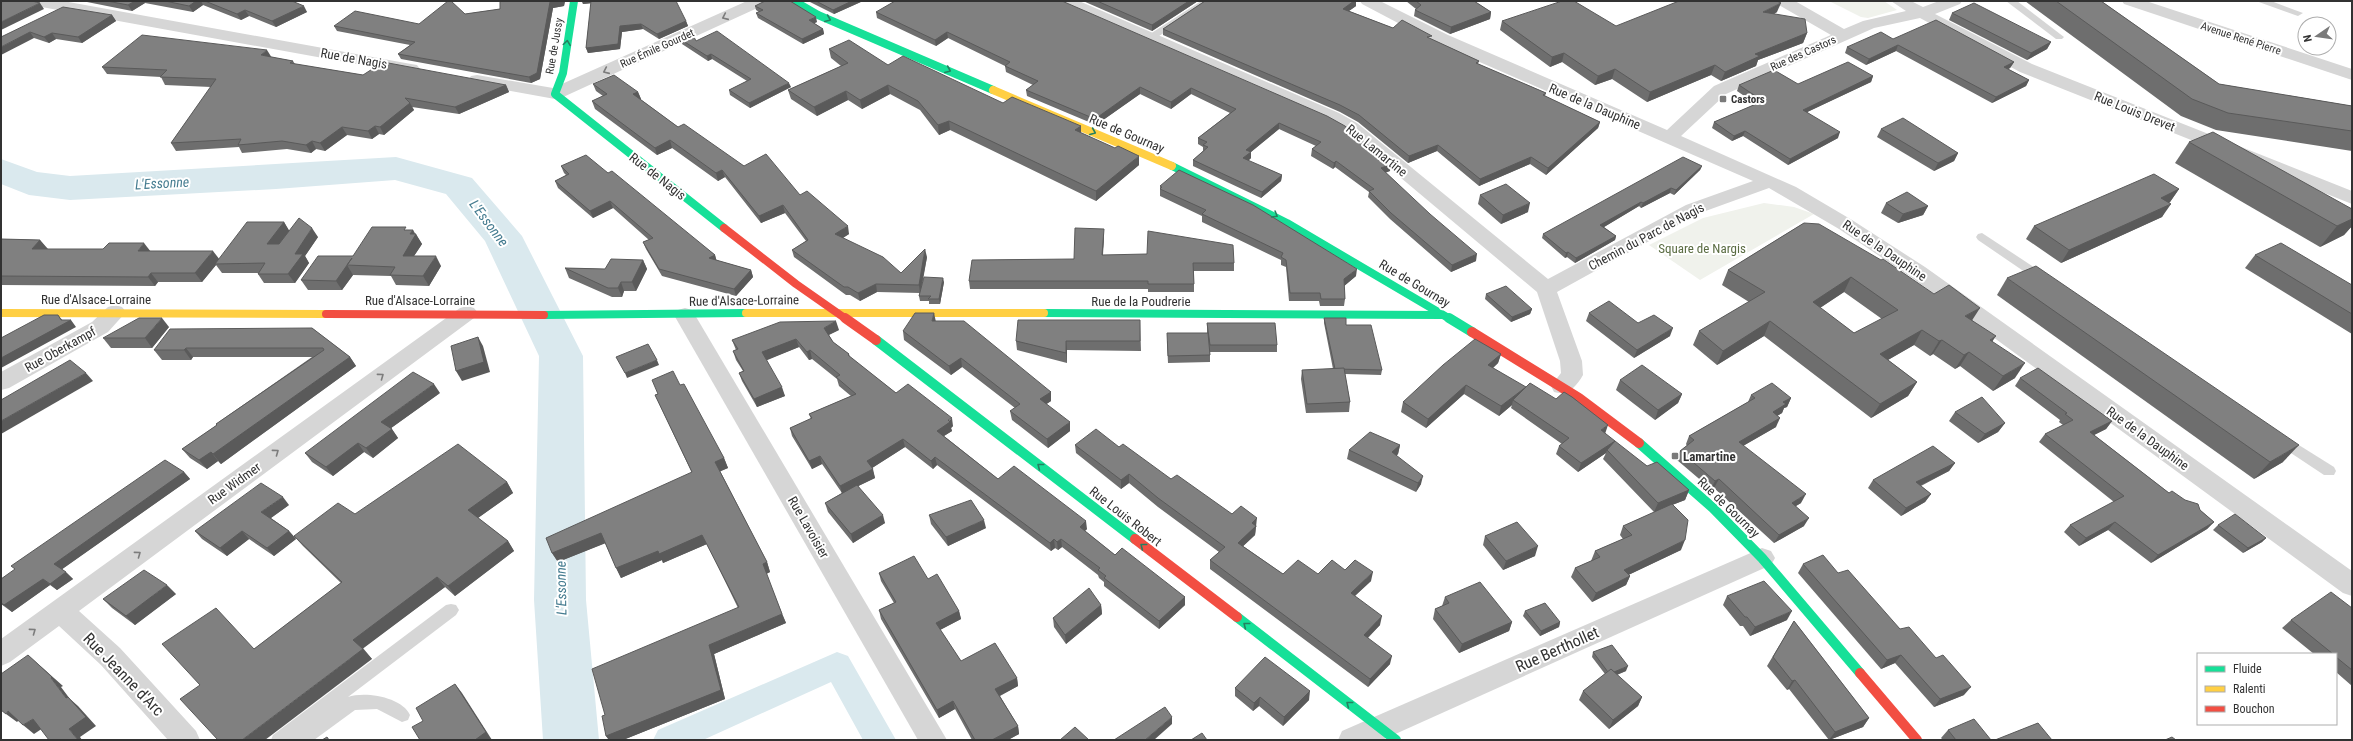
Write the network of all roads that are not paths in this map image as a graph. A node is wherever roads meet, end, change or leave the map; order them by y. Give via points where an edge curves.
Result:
1 (36, 1) edge
2 (574, 1) edge
3 (760, 1) edge
4 (794, 1) edge
5 (1065, 1) edge
6 (1207, 1) edge
7 (1368, 1) edge
8 (1783, 1) edge
9 (1899, 1) edge
10 (1954, 1) edge
11 (2011, 1) edge
12 (2130, 1) edge
13 (2261, 1) edge
14 (70, 4) edge
15 (1922, 13) junction
16 (2298, 13) dead end
17 (40, 19) edge
18 (1843, 35) junction
19 (2059, 37) dead end
20 (1150, 38) junction
21 (430, 72) edge
22 (2352, 75) edge
23 (461, 78) edge
24 (555, 94) junction
25 (1669, 137) junction
26 (1770, 181) junction
27 (2351, 196) edge
28 (1982, 237) dead end
29 (2054, 286) edge
30 (1546, 289) junction
31 (115, 312) junction
32 (1, 313) edge
33 (467, 313) junction
34 (839, 314) junction
35 (1442, 314) junction
36 (685, 315) junction
37 (1, 382) edge
38 (1562, 386) junction
39 (2270, 432) edge
40 (2329, 472) dead end
41 (1762, 558) junction
42 (2352, 584) edge
43 (450, 610) dead end
44 (60, 611) junction
45 (1, 654) edge
46 (402, 715) dead end
47 (1388, 734) edge
48 (186, 740) edge
49 (279, 740) edge
50 (300, 740) edge
51 (933, 740) edge
52 (1352, 740) edge
53 (1917, 740) edge

1 - 14 street, Rue de Nagis
24 -> 2 street, Rue de Jussy via 563,73
3 -> 24 street, Rue Émile Gourdet
4 -> 35 street, Rue de Gournay via 818,15 1219,186 1260,207
5 - 20 street, Rue Lamartine
6 - 20 lane
7 - 25 street, Rue de la Dauphine via 1442,39
8 - 18 street
9 - 15 street, Rue Louis Drevet
10 - 15 street, Rue des Castors
11 - 19 lane
12 - 22 street, Avenue René Pierre
13 - 16 lane
14 - 17 street
14 - 21 street, Rue de Nagis
15 - 18 street, Rue des Castors via 1870,24
15 - 27 street, Rue Louis Drevet via 2026,68
18 - 25 street, Rue des Castors via 1720,90
20 - 30 street, Rue Lamartine via 1351,127
23 - 24 street, Rue de Nagis
24 - 34 street, Rue de Nagis via 796,284
25 - 26 street, Rue de la Dauphine
26 - 30 street, Chemin du Parc de Nagis via 1693,209
26 - 42 street, Rue de la Dauphine via 1856,229
28 - 29 lane
30 - 38 street via 1571,361 1572,375
31 - 32 street, Rue d'Alsace-Lorraine
31 - 33 street, Rue d'Alsace-Lorraine
31 - 37 street, Rue Oberkampf via 100,327
33 - 36 street, Rue d'Alsace-Lorraine
44 -> 33 street, Rue Widmer
34 - 35 street, Rue de la Poudrerie
34 - 36 street, Rue d'Alsace-Lorraine via 800,312
47 -> 34 street, Rue Louis Robert
35 - 38 street, Rue de Gournay
36 - 51 street, Rue Lavoisier
38 - 41 street, Rue de Gournay via 1616,422 1669,468
39 - 40 lane
41 - 47 street, Rue Berthollet
41 - 53 street, Rue de Gournay
43 - 49 lane
45 -> 44 street, Rue Widmer
44 - 48 street, Rue Jeanne d'Arc via 132,680
46 - 50 lane via 379,702 352,703
47 - 52 street, Rue Berthollet

